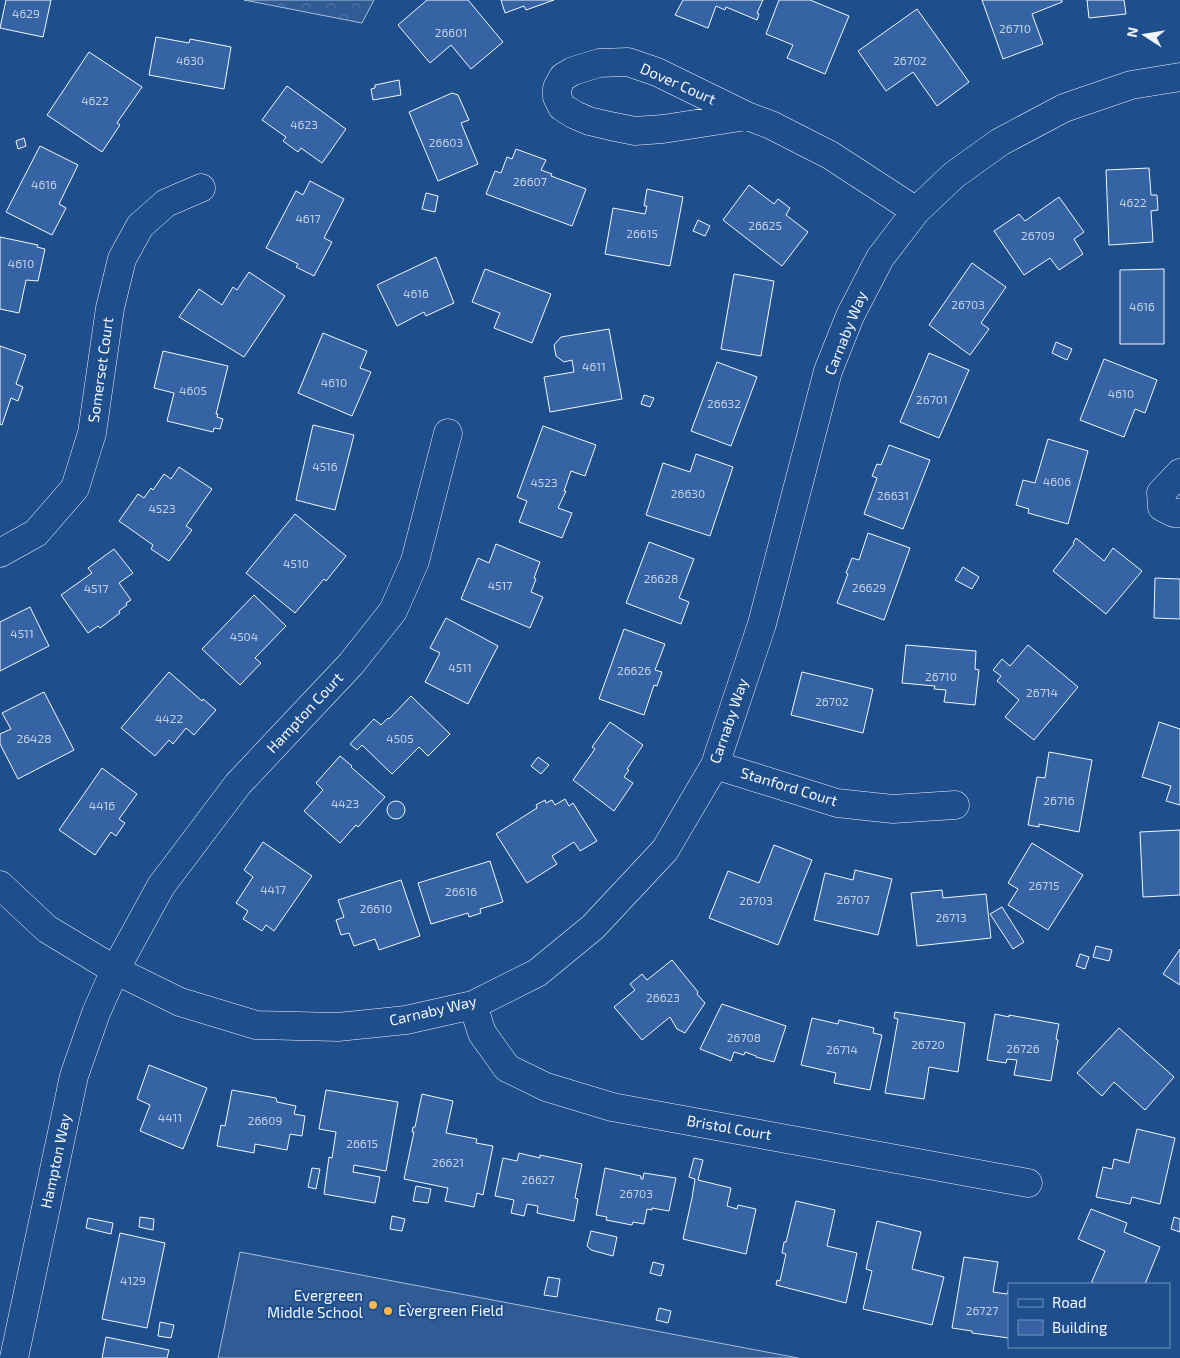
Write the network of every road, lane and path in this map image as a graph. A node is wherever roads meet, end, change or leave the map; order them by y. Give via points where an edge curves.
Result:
1 (1180, 77) edge
2 (747, 116) junction
3 (200, 188) dead end
4 (916, 211) junction
5 (448, 433) dead end
6 (1180, 473) edge
7 (1180, 513) edge
8 (0, 553) edge
9 (715, 765) junction
10 (955, 806) dead end
11 (0, 885) edge
12 (115, 970) junction
13 (473, 1004) junction
14 (1028, 1182) dead end
15 (14, 1358) edge

1 - 4 street, Carnaby Way via 1131,85 1064,108 1000,142 954,175
2 - 2 street, Dover Court via 635,130 575,115 562,107 557,88 563,77 573,71 599,63 628,62 657,72
2 - 4 street, Dover Court via 830,155
3 - 8 street, Somerset Court via 166,203 140,226 122,259 110,308 92,433 75,488 36,533
4 - 9 street, Carnaby Way via 880,258 850,316 828,371 762,624
5 - 12 street, Hampton Court via 415,561 393,611 351,664 238,784 161,886
6 - 7 street via 1161,493 1162,507
9 - 10 street, Stanford Court via 837,803 893,809
9 - 13 street, Carnaby Way via 665,850 593,927 537,973
11 - 12 street, Carnaby Way via 47,929
12 - 13 street, Carnaby Way via 180,1002 256,1025 338,1027 406,1020
12 - 15 street, Hampton Way via 74,1076
13 - 14 street, Bristol Court via 482,1033 507,1068 546,1087 612,1107

